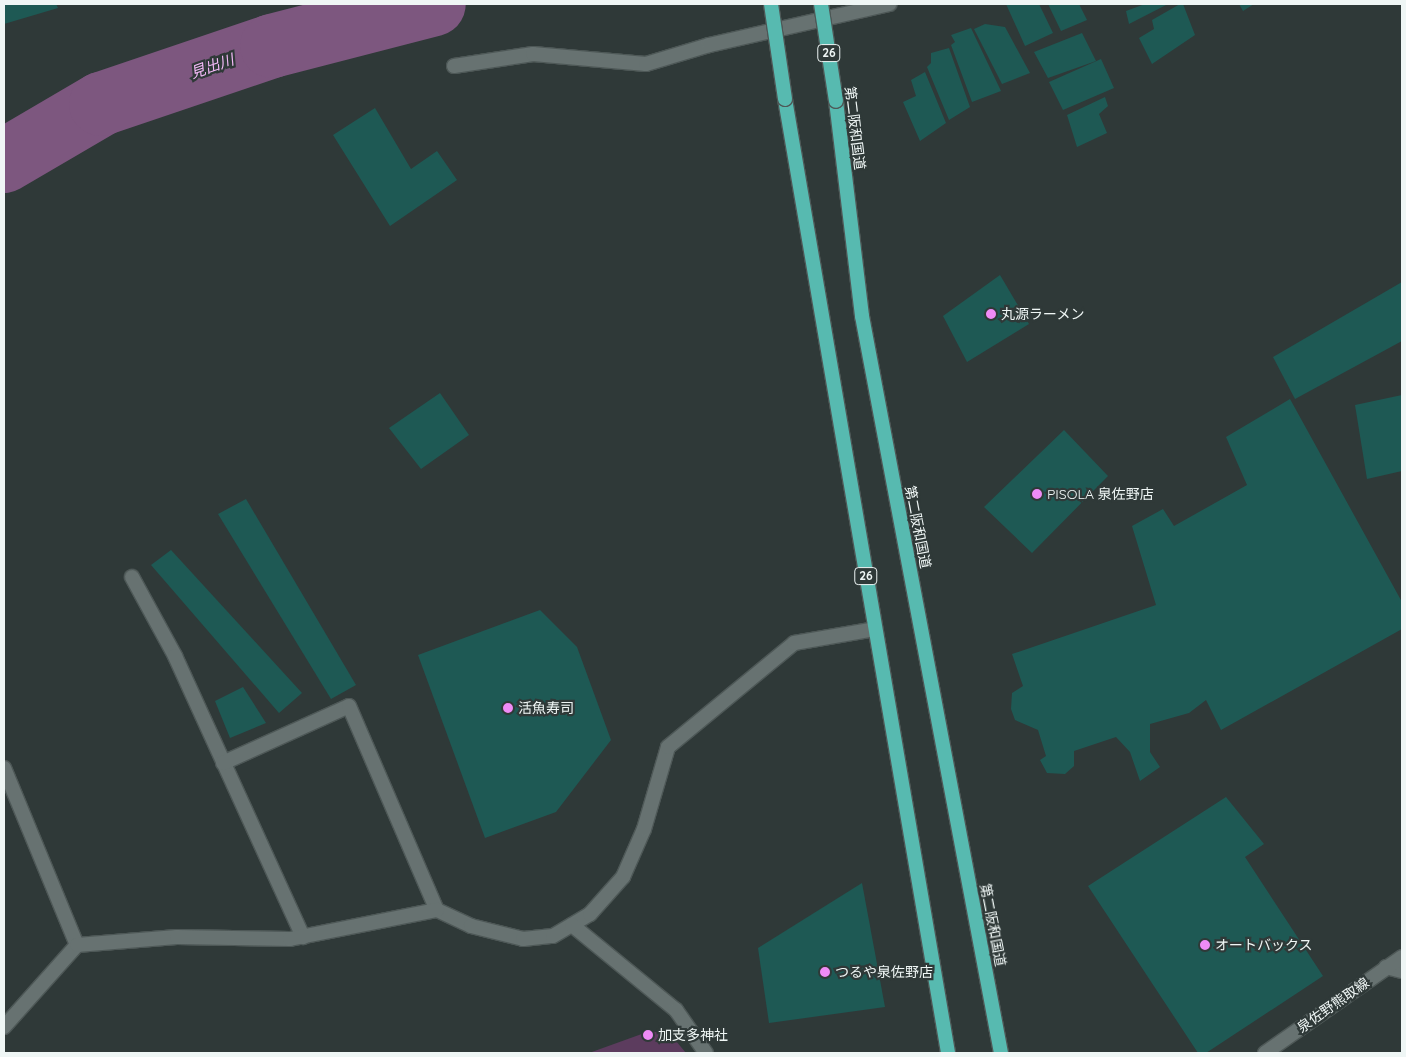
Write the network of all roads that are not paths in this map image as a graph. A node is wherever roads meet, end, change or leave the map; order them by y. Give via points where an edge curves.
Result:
1 (771, 4) edge
2 (822, 4) edge
3 (889, 4) edge
4 (454, 66) dead end
5 (132, 577) dead end
6 (875, 629) junction
7 (223, 763) junction
8 (4, 768) edge
9 (437, 910) junction
10 (572, 925) junction
11 (303, 937) junction
12 (77, 945) junction
13 (1402, 957) edge
14 (1386, 967) junction
15 (1402, 971) edge
16 (4, 1027) edge
17 (706, 1053) edge
18 (948, 1053) edge
19 (1001, 1053) edge
20 (1264, 1053) edge

1 - 6 highway, 26, bridge
2 - 19 highway, 第二阪和国道 / 26, bridge via 862,316
3 - 4 street via 709,45 646,64 533,54
5 - 7 street via 175,656
6 - 10 street via 794,643 668,747 644,829 622,877 590,914
6 - 18 highway, 26
7 - 9 street via 349,706
7 - 11 street
8 - 12 street
9 - 10 street via 471,926 523,939 553,936
9 - 11 street
10 - 17 street via 676,1010
11 - 12 street via 177,937
12 - 16 street
13 - 14 street, 泉佐野熊取線
14 - 15 street
14 - 20 street, 泉佐野熊取線

